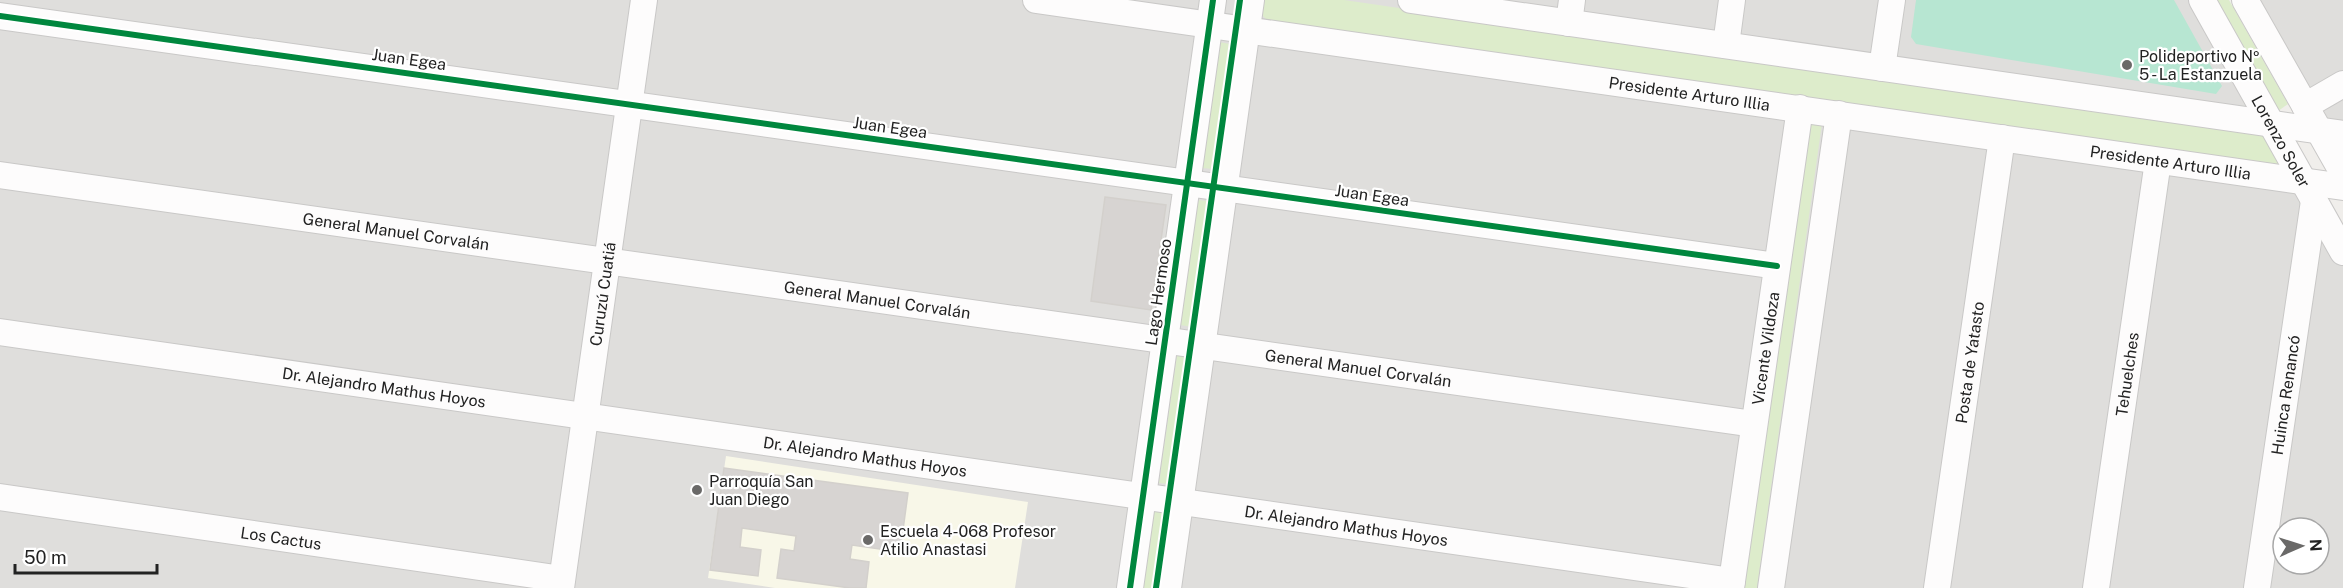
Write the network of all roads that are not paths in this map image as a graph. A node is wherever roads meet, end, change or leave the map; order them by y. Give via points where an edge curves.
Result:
1 (644, 0) edge
2 (1036, 0) edge
3 (1251, 0) edge
4 (1411, 0) edge
5 (1732, 0) edge
6 (1892, 0) edge
7 (2202, 0) edge
8 (2245, 0) edge
9 (1211, 12) edge
10 (1571, 12) edge
11 (0, 16) edge
12 (1247, 30) junction
13 (1726, 45) junction
14 (1882, 68) junction
15 (2343, 84) edge
16 (629, 104) junction
17 (2305, 106) junction
18 (1800, 108) junction
19 (1839, 114) junction
20 (2271, 124) junction
21 (2331, 132) edge
22 (2002, 138) junction
23 (2158, 161) junction
24 (2343, 173) edge
25 (0, 175) edge
26 (1187, 183) junction
27 (1225, 188) junction
28 (2343, 188) edge
29 (2309, 191) junction
30 (2343, 252) edge
31 (607, 261) junction
32 (1777, 266) junction
33 (0, 332) edge
34 (1165, 341) junction
35 (1202, 346) junction
36 (585, 416) junction
37 (1754, 424) junction
38 (1143, 496) junction
39 (0, 497) edge
40 (1180, 501) junction
41 (562, 583) edge
42 (1731, 584) edge
43 (1130, 588) edge
44 (1167, 588) edge
45 (1771, 588) edge
46 (1937, 588) edge
47 (2096, 588) edge
48 (2257, 588) edge

1 - 16 street, Curuzú Cuatiá
2 - 9 street, Presidente Arturo Illia
3 - 12 street
4 - 10 street
5 - 13 street
6 - 14 street
7 - 20 street, Lorenzo Soler
8 - 17 street
9 - 12 street, Presidente Arturo Illia
9 - 26 street, Lago Hermoso
10 - 13 street
11 - 16 street, Juan Egea
12 - 18 street, Presidente Arturo Illia
12 - 27 street
13 - 14 street
14 - 20 street
15 - 17 street
16 - 26 street, Juan Egea
16 - 31 street, Curuzú Cuatiá
17 - 21 street
18 - 19 street, Presidente Arturo Illia
18 - 32 street, Vicente Vildoza
19 - 22 street, Presidente Arturo Illia
19 - 45 street
20 - 21 street
20 - 29 street, Lorenzo Soler
21 - 24 street
22 - 23 street, Presidente Arturo Illia
22 - 46 street, Posta de Yatasto
23 - 29 street, Presidente Arturo Illia
23 - 47 street, Tehuelches
25 - 31 street, General Manuel Corvalán
26 - 27 street, Juan Egea
26 - 34 street, Lago Hermoso
27 - 32 street, Juan Egea
27 - 35 street
28 - 29 street, Presidente Arturo Illia
29 - 30 street, Lorenzo Soler
29 - 48 street, Huinca Renancó
31 - 34 street, General Manuel Corvalán
31 - 36 street, Curuzú Cuatiá
32 - 37 street, Vicente Vildoza
33 - 36 street, Dr. Alejandro Mathus Hoyos
34 - 35 street, General Manuel Corvalán
34 - 38 street, Lago Hermoso
35 - 37 street, General Manuel Corvalán
35 - 40 street
36 - 38 street, Dr. Alejandro Mathus Hoyos
36 - 41 street, Curuzú Cuatiá
37 - 42 street, Vicente Vildoza
38 - 40 street, Dr. Alejandro Mathus Hoyos
38 - 43 street, Lago Hermoso
39 - 41 street, Los Cactus
40 - 42 street, Dr. Alejandro Mathus Hoyos
40 - 44 street

